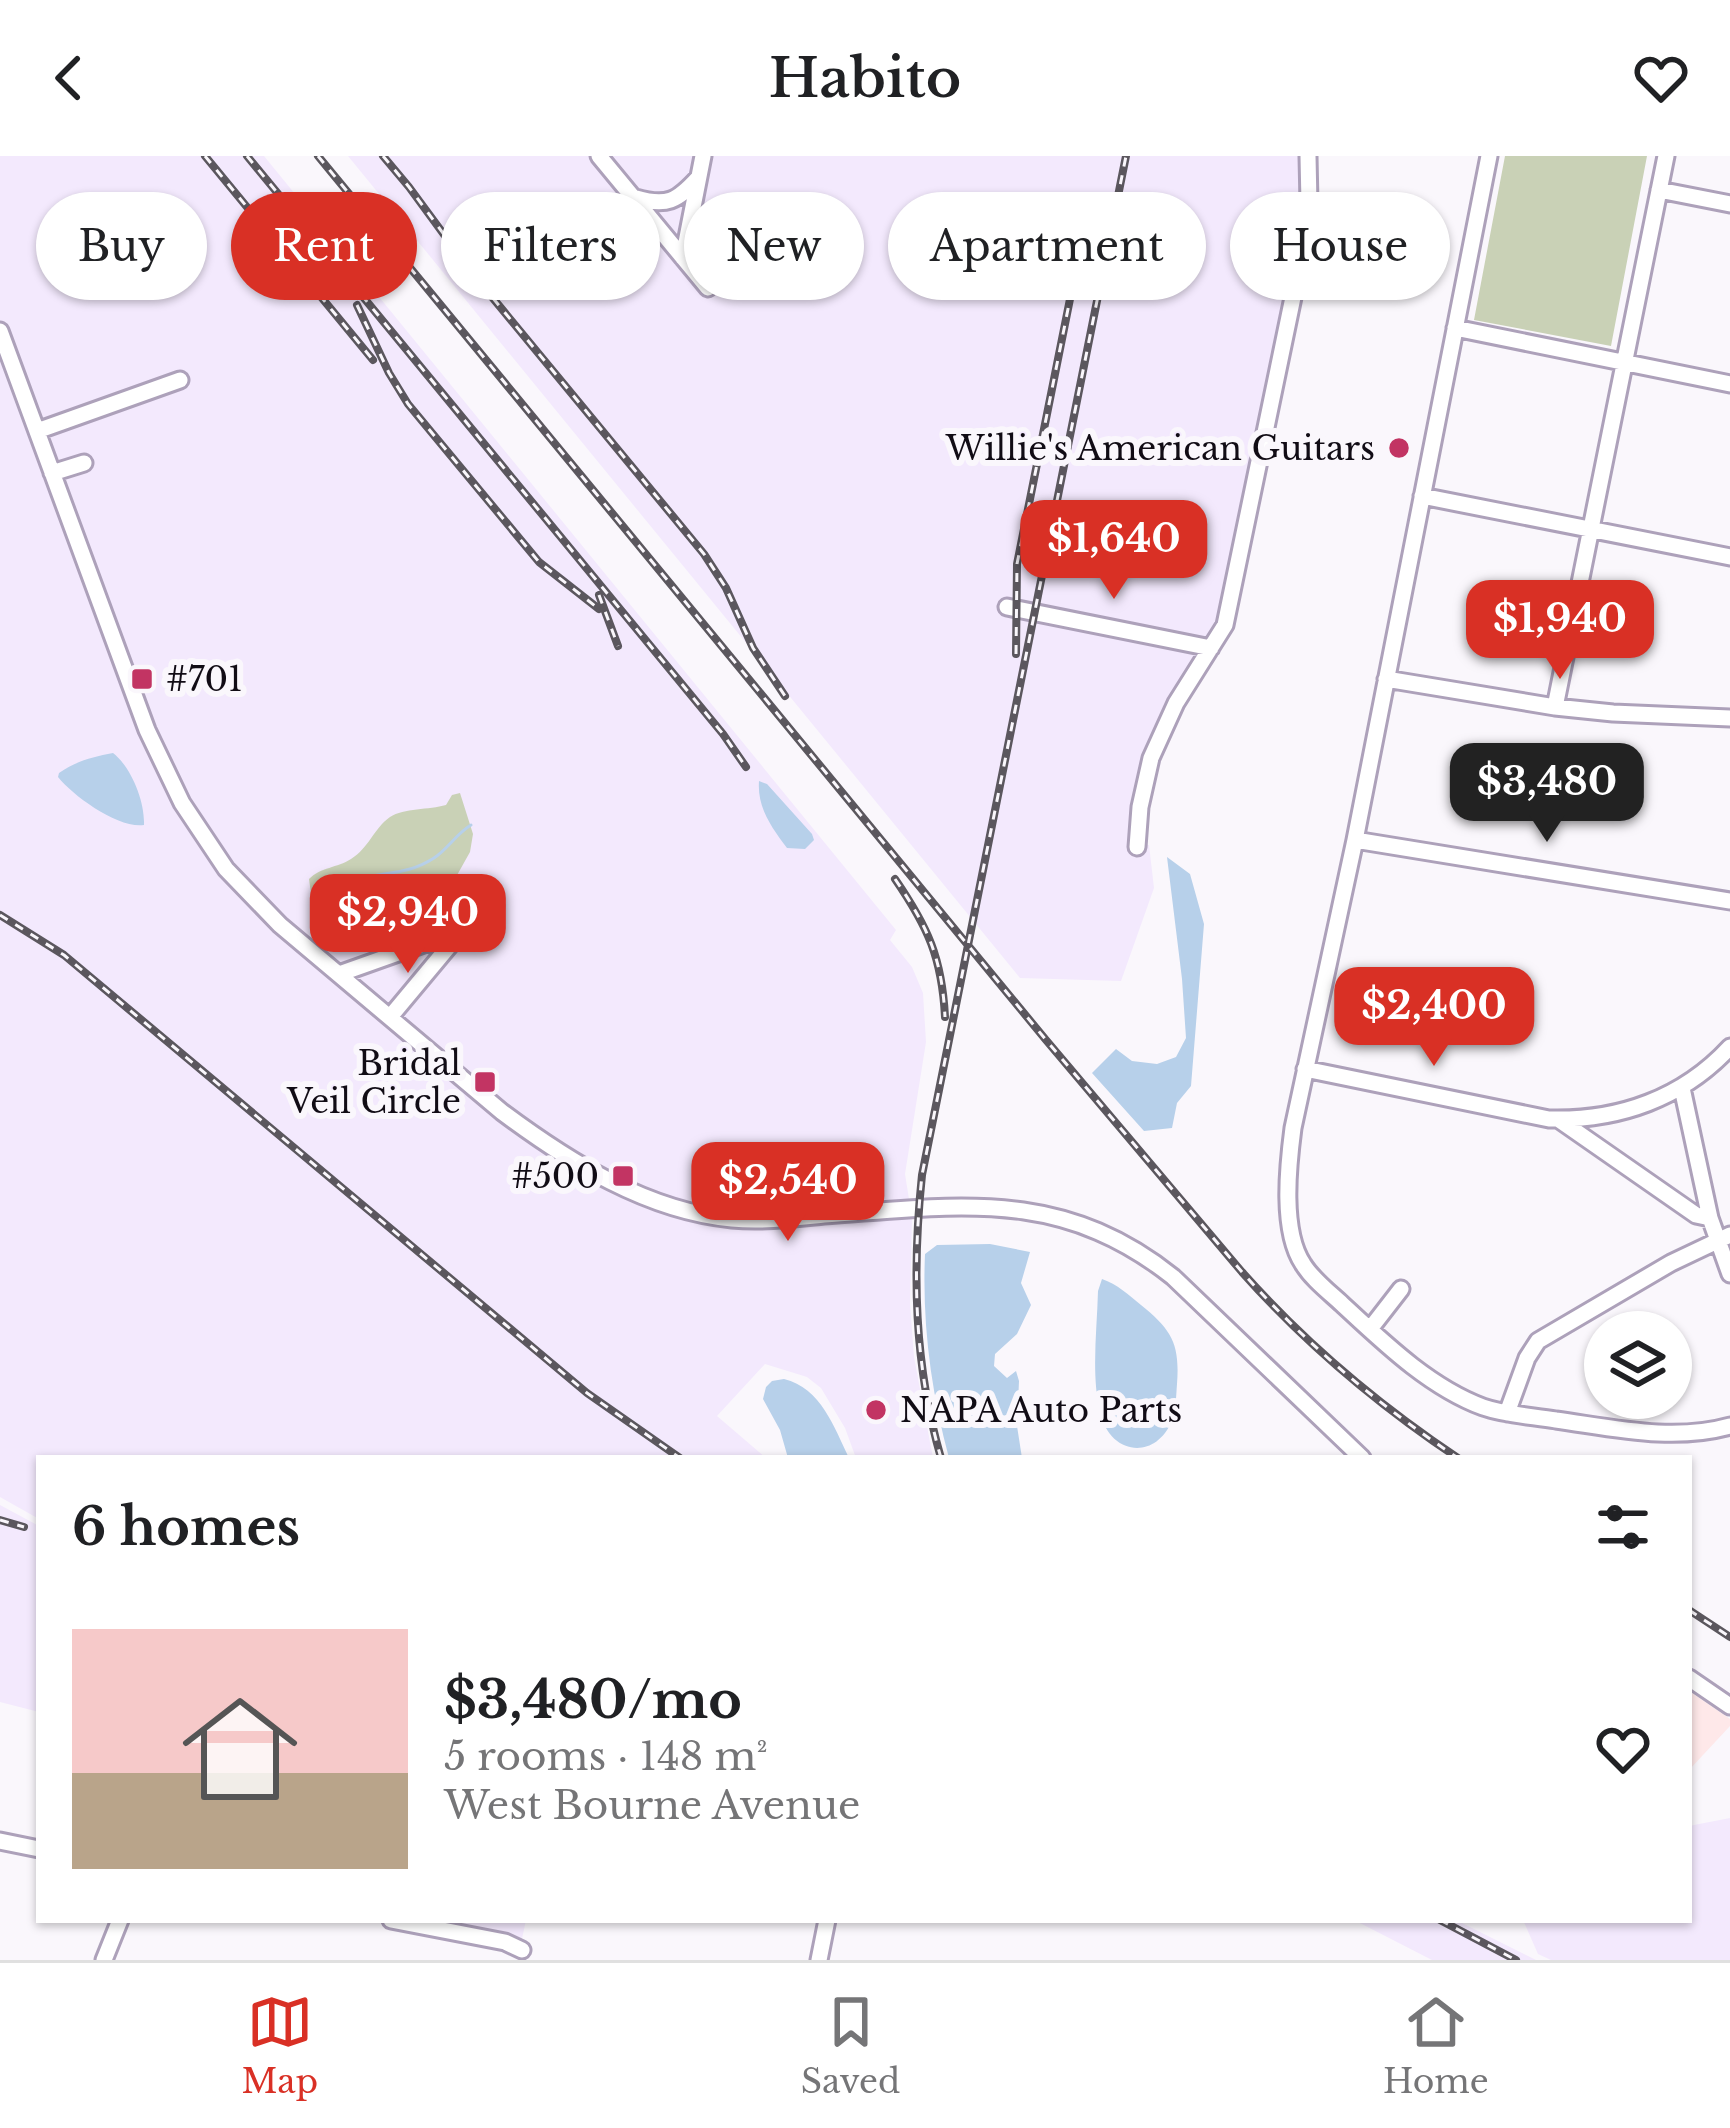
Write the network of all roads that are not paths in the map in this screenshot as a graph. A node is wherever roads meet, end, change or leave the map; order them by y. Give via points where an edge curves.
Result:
1 (599, 156) edge
2 (704, 156) edge
3 (1309, 156) edge
4 (1490, 156) edge
5 (1666, 156) edge
6 (700, 176) junction
7 (1659, 190) junction
8 (629, 192) edge
9 (660, 203) edge
10 (1730, 204) edge
11 (660, 230) edge
12 (683, 258) joint
13 (1455, 328) junction
14 (0, 331) edge
15 (1624, 363) junction
16 (180, 380) dead end
17 (1730, 384) edge
18 (37, 431) junction
19 (84, 463) dead end
20 (52, 473) junction
21 (1422, 496) junction
22 (1591, 530) junction
23 (1730, 556) edge
24 (1007, 607) dead end
25 (1211, 647) junction
26 (1386, 679) junction
27 (1555, 707) junction
28 (1730, 718) edge
29 (1355, 840) junction
30 (1137, 847) dead end
31 (1730, 901) edge
32 (495, 906) dead end
33 (460, 931) junction
34 (339, 974) junction
35 (390, 1017) junction
36 (1730, 1047) edge
37 (1305, 1069) junction
38 (1682, 1088) junction
39 (1557, 1119) junction
40 (1710, 1218) junction
41 (1724, 1237) edge
42 (1730, 1274) edge
43 (1401, 1289) dead end
44 (1370, 1329) junction
45 (1507, 1413) junction
46 (1730, 1426) edge
47 (1358, 1455) edge
48 (1692, 1680) edge
49 (1730, 1706) edge
50 (0, 1841) edge
51 (36, 1848) edge
52 (119, 1923) edge
53 (407, 1923) edge
54 (826, 1923) edge
55 (522, 1950) dead end
56 (104, 1960) edge
57 (819, 1960) edge

1 - 8 street
2 - 6 street
3 - 25 street via 1302,254 1225,625
4 - 13 street
5 - 7 street
6 - 9 street via 680,197
6 - 12 street
7 - 10 street
7 - 15 street
11 - 12 street
13 - 15 street
13 - 21 street
14 - 18 street
15 - 17 street
15 - 22 street
16 - 18 street
18 - 20 street
19 - 20 street
20 - 34 street via 182,803 226,869
21 - 22 street
21 - 26 street
22 - 23 street
22 - 27 street
24 - 25 street
25 - 30 street via 1151,758
26 - 27 street
26 - 29 street
27 - 28 street
29 - 31 street
29 - 37 street
32 - 33 street
33 - 34 street
33 - 35 street
34 - 35 street
35 - 47 street via 541,1141 606,1179 700,1214 754,1220 963,1206 1032,1210 1079,1224 1174,1277
36 - 38 street
37 - 39 street
37 - 44 street via 1293,1128 1291,1226 1303,1265
38 - 39 street via 1621,1112
38 - 40 street
39 - 40 street
40 - 41 street
41 - 42 street
41 - 45 street via 1538,1341
43 - 44 street
44 - 45 street via 1452,1393
45 - 46 street via 1655,1434
48 - 49 street
50 - 51 street
52 - 56 street
53 - 55 street
54 - 57 street

